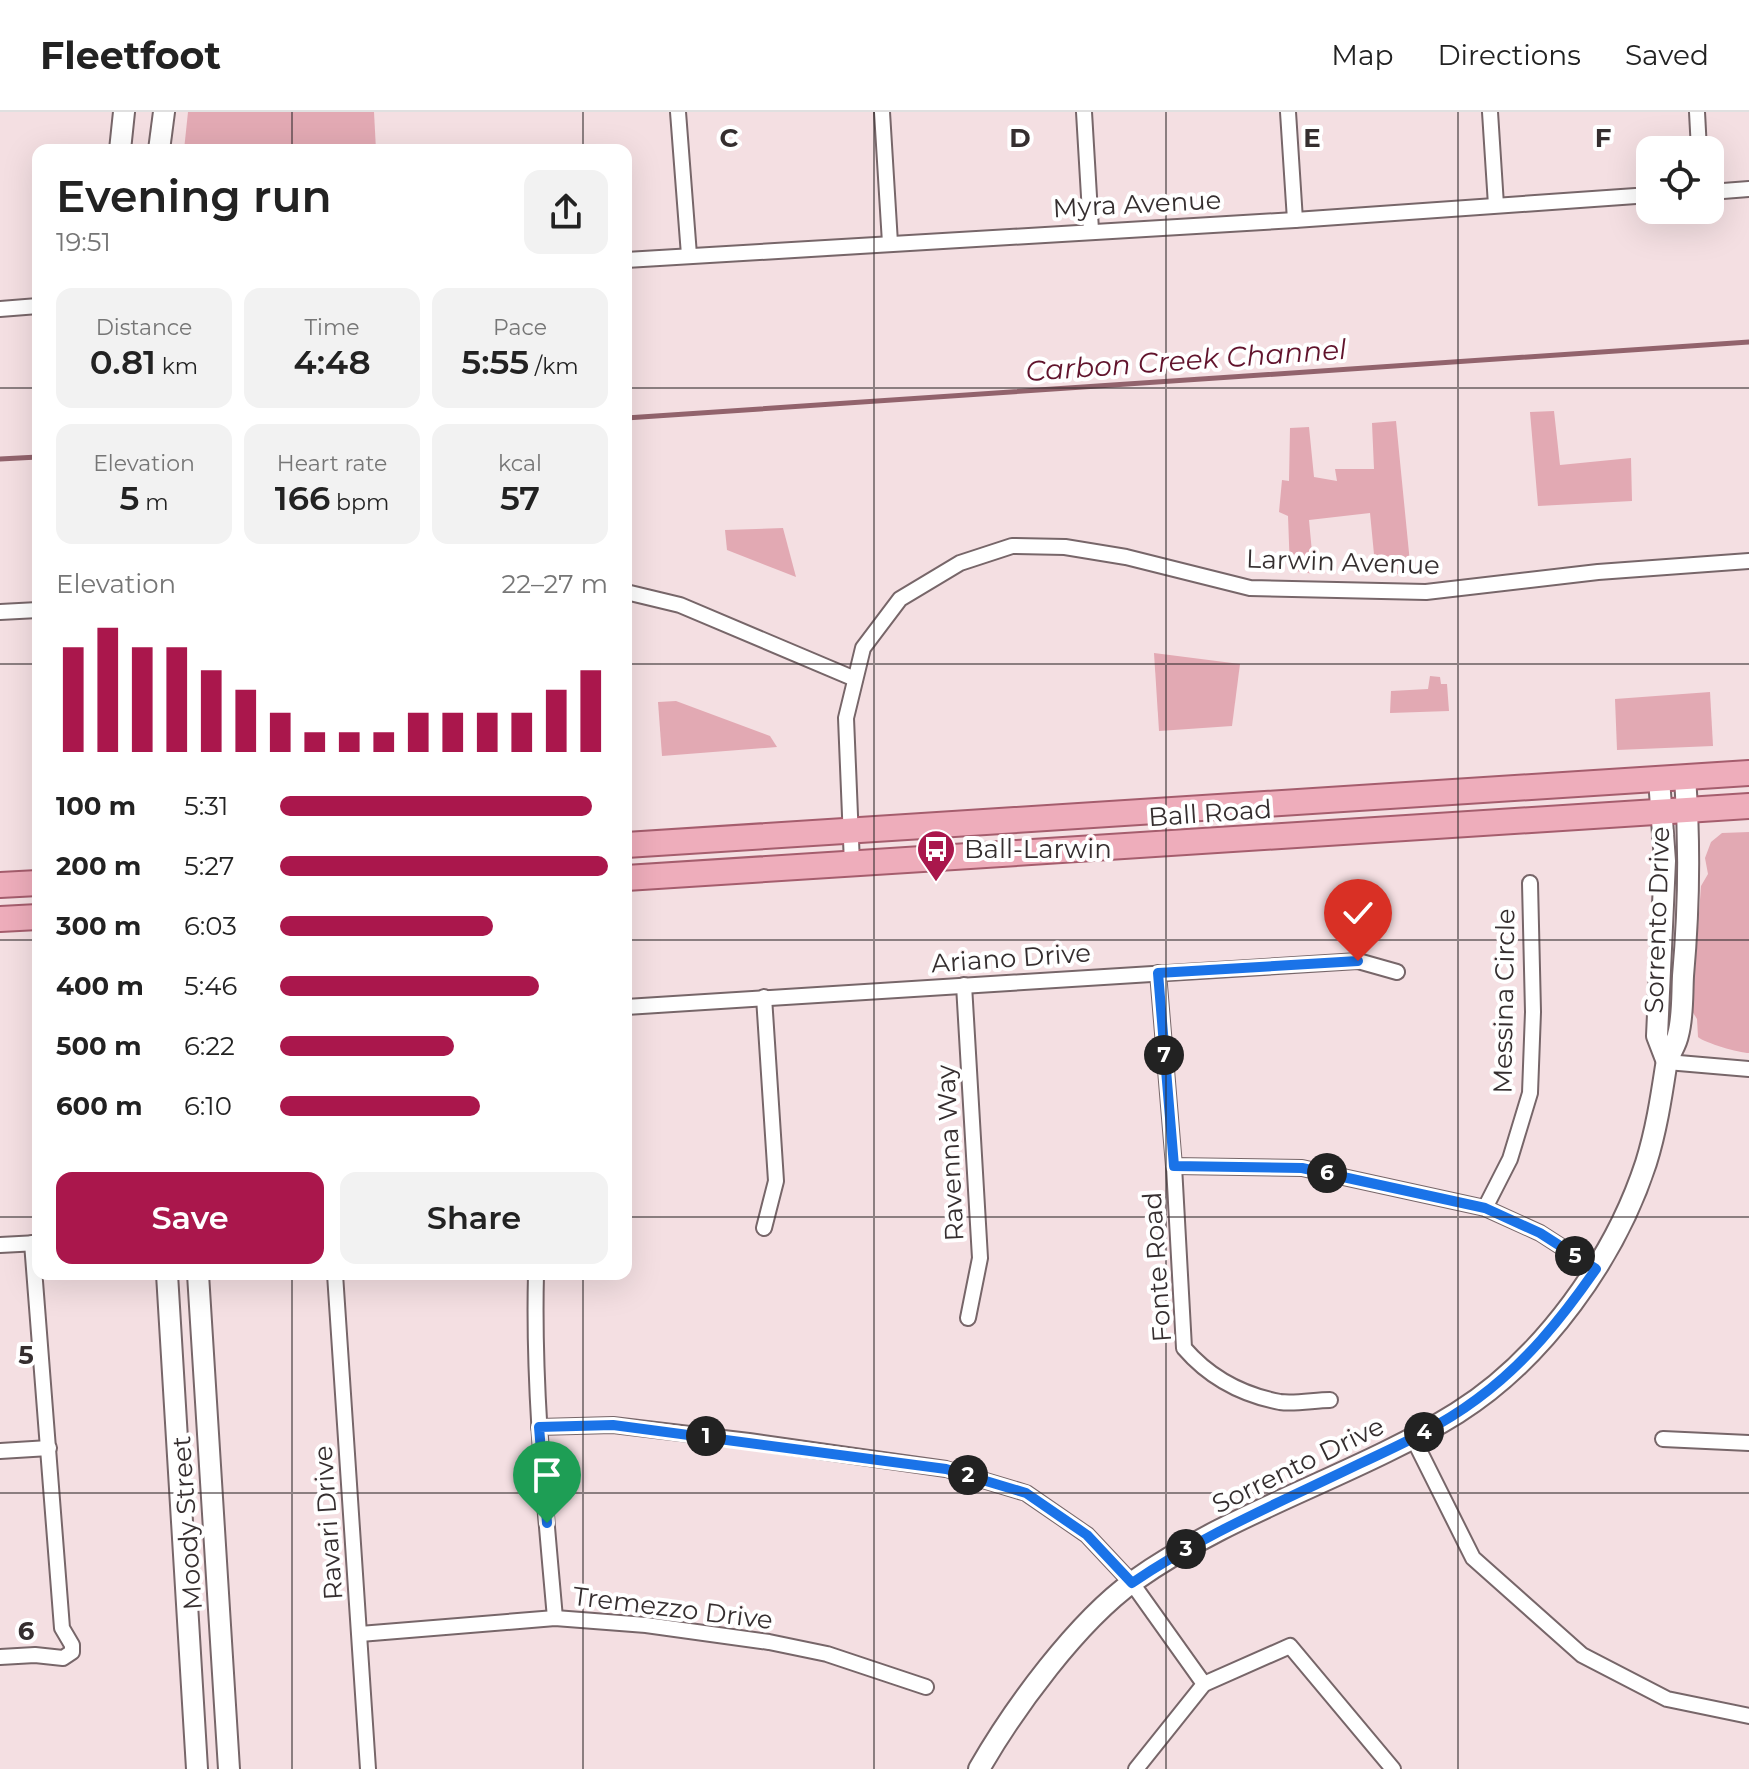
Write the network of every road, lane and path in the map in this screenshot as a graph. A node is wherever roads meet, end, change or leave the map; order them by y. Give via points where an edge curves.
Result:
1 (124, 112) edge
2 (164, 112) edge
3 (678, 112) edge
4 (882, 112) edge
5 (1084, 112) edge
6 (1288, 112) edge
7 (1490, 112) edge
8 (1697, 112) edge
9 (1698, 136) edge
10 (121, 144) edge
11 (160, 144) edge
12 (1749, 189) edge
13 (1724, 191) edge
14 (1636, 196) edge
15 (1496, 205) junction
16 (1295, 220) junction
17 (1091, 230) junction
18 (890, 243) junction
19 (689, 255) junction
20 (632, 260) edge
21 (32, 306) edge
22 (0, 309) edge
23 (1749, 561) edge
24 (632, 593) edge
25 (32, 610) edge
26 (0, 612) edge
27 (855, 679) junction
28 (1749, 773) edge
29 (1685, 777) junction
30 (1659, 779) junction
31 (1749, 806) edge
32 (1687, 810) junction
33 (1661, 811) junction
34 (851, 831) junction
35 (632, 845) edge
36 (852, 864) junction
37 (632, 878) edge
38 (32, 883) edge
39 (1530, 883) dead end
40 (0, 885) edge
41 (32, 917) edge
42 (0, 919) edge
43 (1397, 972) dead end
44 (1158, 973) junction
45 (964, 985) junction
46 (764, 997) junction
47 (632, 1007) edge
48 (1667, 1062) junction
49 (1749, 1069) edge
50 (1174, 1166) junction
51 (1485, 1208) junction
52 (764, 1228) dead end
53 (32, 1243) edge
54 (0, 1245) edge
55 (1596, 1269) junction
56 (38, 1280) edge
57 (167, 1280) edge
58 (198, 1280) edge
59 (335, 1280) edge
60 (536, 1280) edge
61 (968, 1318) dead end
62 (1330, 1400) dead end
63 (539, 1427) junction
64 (1413, 1438) junction
65 (1663, 1439) dead end
66 (1749, 1443) edge
67 (49, 1448) junction
68 (0, 1451) edge
69 (1132, 1583) junction
70 (555, 1618) junction
71 (360, 1634) junction
72 (0, 1657) edge
73 (1204, 1684) junction
74 (926, 1687) dead end
75 (1749, 1716) edge
76 (197, 1769) edge
77 (229, 1769) edge
78 (368, 1769) edge
79 (979, 1769) edge
80 (1136, 1769) edge
81 (1393, 1769) edge

1 - 10 street
2 - 11 street
3 - 19 street
4 - 18 street
5 - 17 street
6 - 16 street
7 - 15 street
8 - 9 street
12 - 13 street
14 - 15 street, Myra Avenue
15 - 16 street, Myra Avenue
16 - 17 street, Myra Avenue
17 - 18 street, Myra Avenue
18 - 19 street, Myra Avenue
19 - 20 street, Myra Avenue
21 - 22 street
23 - 27 street, Larwin Avenue via 1412,592 1250,588 1126,557 1065,547 1012,546 960,563 900,599 863,648
24 - 27 street via 680,605
25 - 26 street
27 - 34 street, Larwin Avenue via 846,718
28 - 29 main road, Ball Road
29 - 30 main road, Ball Road
29 - 32 street, Sorrento Drive
30 - 33 street, Sorrento Drive
30 - 34 main road, Ball Road
31 - 32 main road, Ball Road
32 - 33 main road, Ball Road
32 - 48 street, Sorrento Drive via 1689,908 1678,1036
33 - 36 main road, Ball Road
33 - 48 street, Sorrento Drive via 1664,886 1657,1036
34 - 35 main road, Ball Road
34 - 36 street, Larwin Avenue
36 - 37 main road, Ball Road
38 - 40 main road
39 - 51 street, Messina Circle via 1530,1093 1510,1159
41 - 42 main road
43 - 44 street, Ariano Drive via 1358,961
44 - 45 street, Ariano Drive
44 - 50 street, Fonte Road
45 - 46 street, Ariano Drive
45 - 61 street, Ravenna Way via 980,1258
46 - 47 street, Ariano Drive
46 - 52 street via 776,1181
48 - 49 street
48 - 55 street, Sorrento Drive via 1644,1168
50 - 51 street via 1302,1168
50 - 62 street, Fonte Road via 1184,1348 1202,1369 1232,1386 1282,1402
51 - 55 street via 1540,1233
53 - 54 street
55 - 64 street, Sorrento Drive via 1543,1339 1500,1381
56 - 67 street
57 - 76 street, Moody Street
58 - 77 street, Moody Street
59 - 71 street, Ravari Drive
60 - 63 street
63 - 69 street via 613,1425 946,1469 1026,1493 1087,1535
63 - 70 street
64 - 69 street, Sorrento Drive via 1237,1523
64 - 75 street via 1473,1558 1582,1655 1667,1699
65 - 66 street
67 - 68 street
67 - 72 street via 62,1628 72,1645 68,1657
69 - 73 street
69 - 79 street, Sorrento Drive via 1083,1630 1019,1705
70 - 71 street, Tremezzo Drive
70 - 74 street, Tremezzo Drive via 769,1642 827,1654
71 - 78 street, Ravari Drive
73 - 80 street
73 - 81 street via 1290,1646

